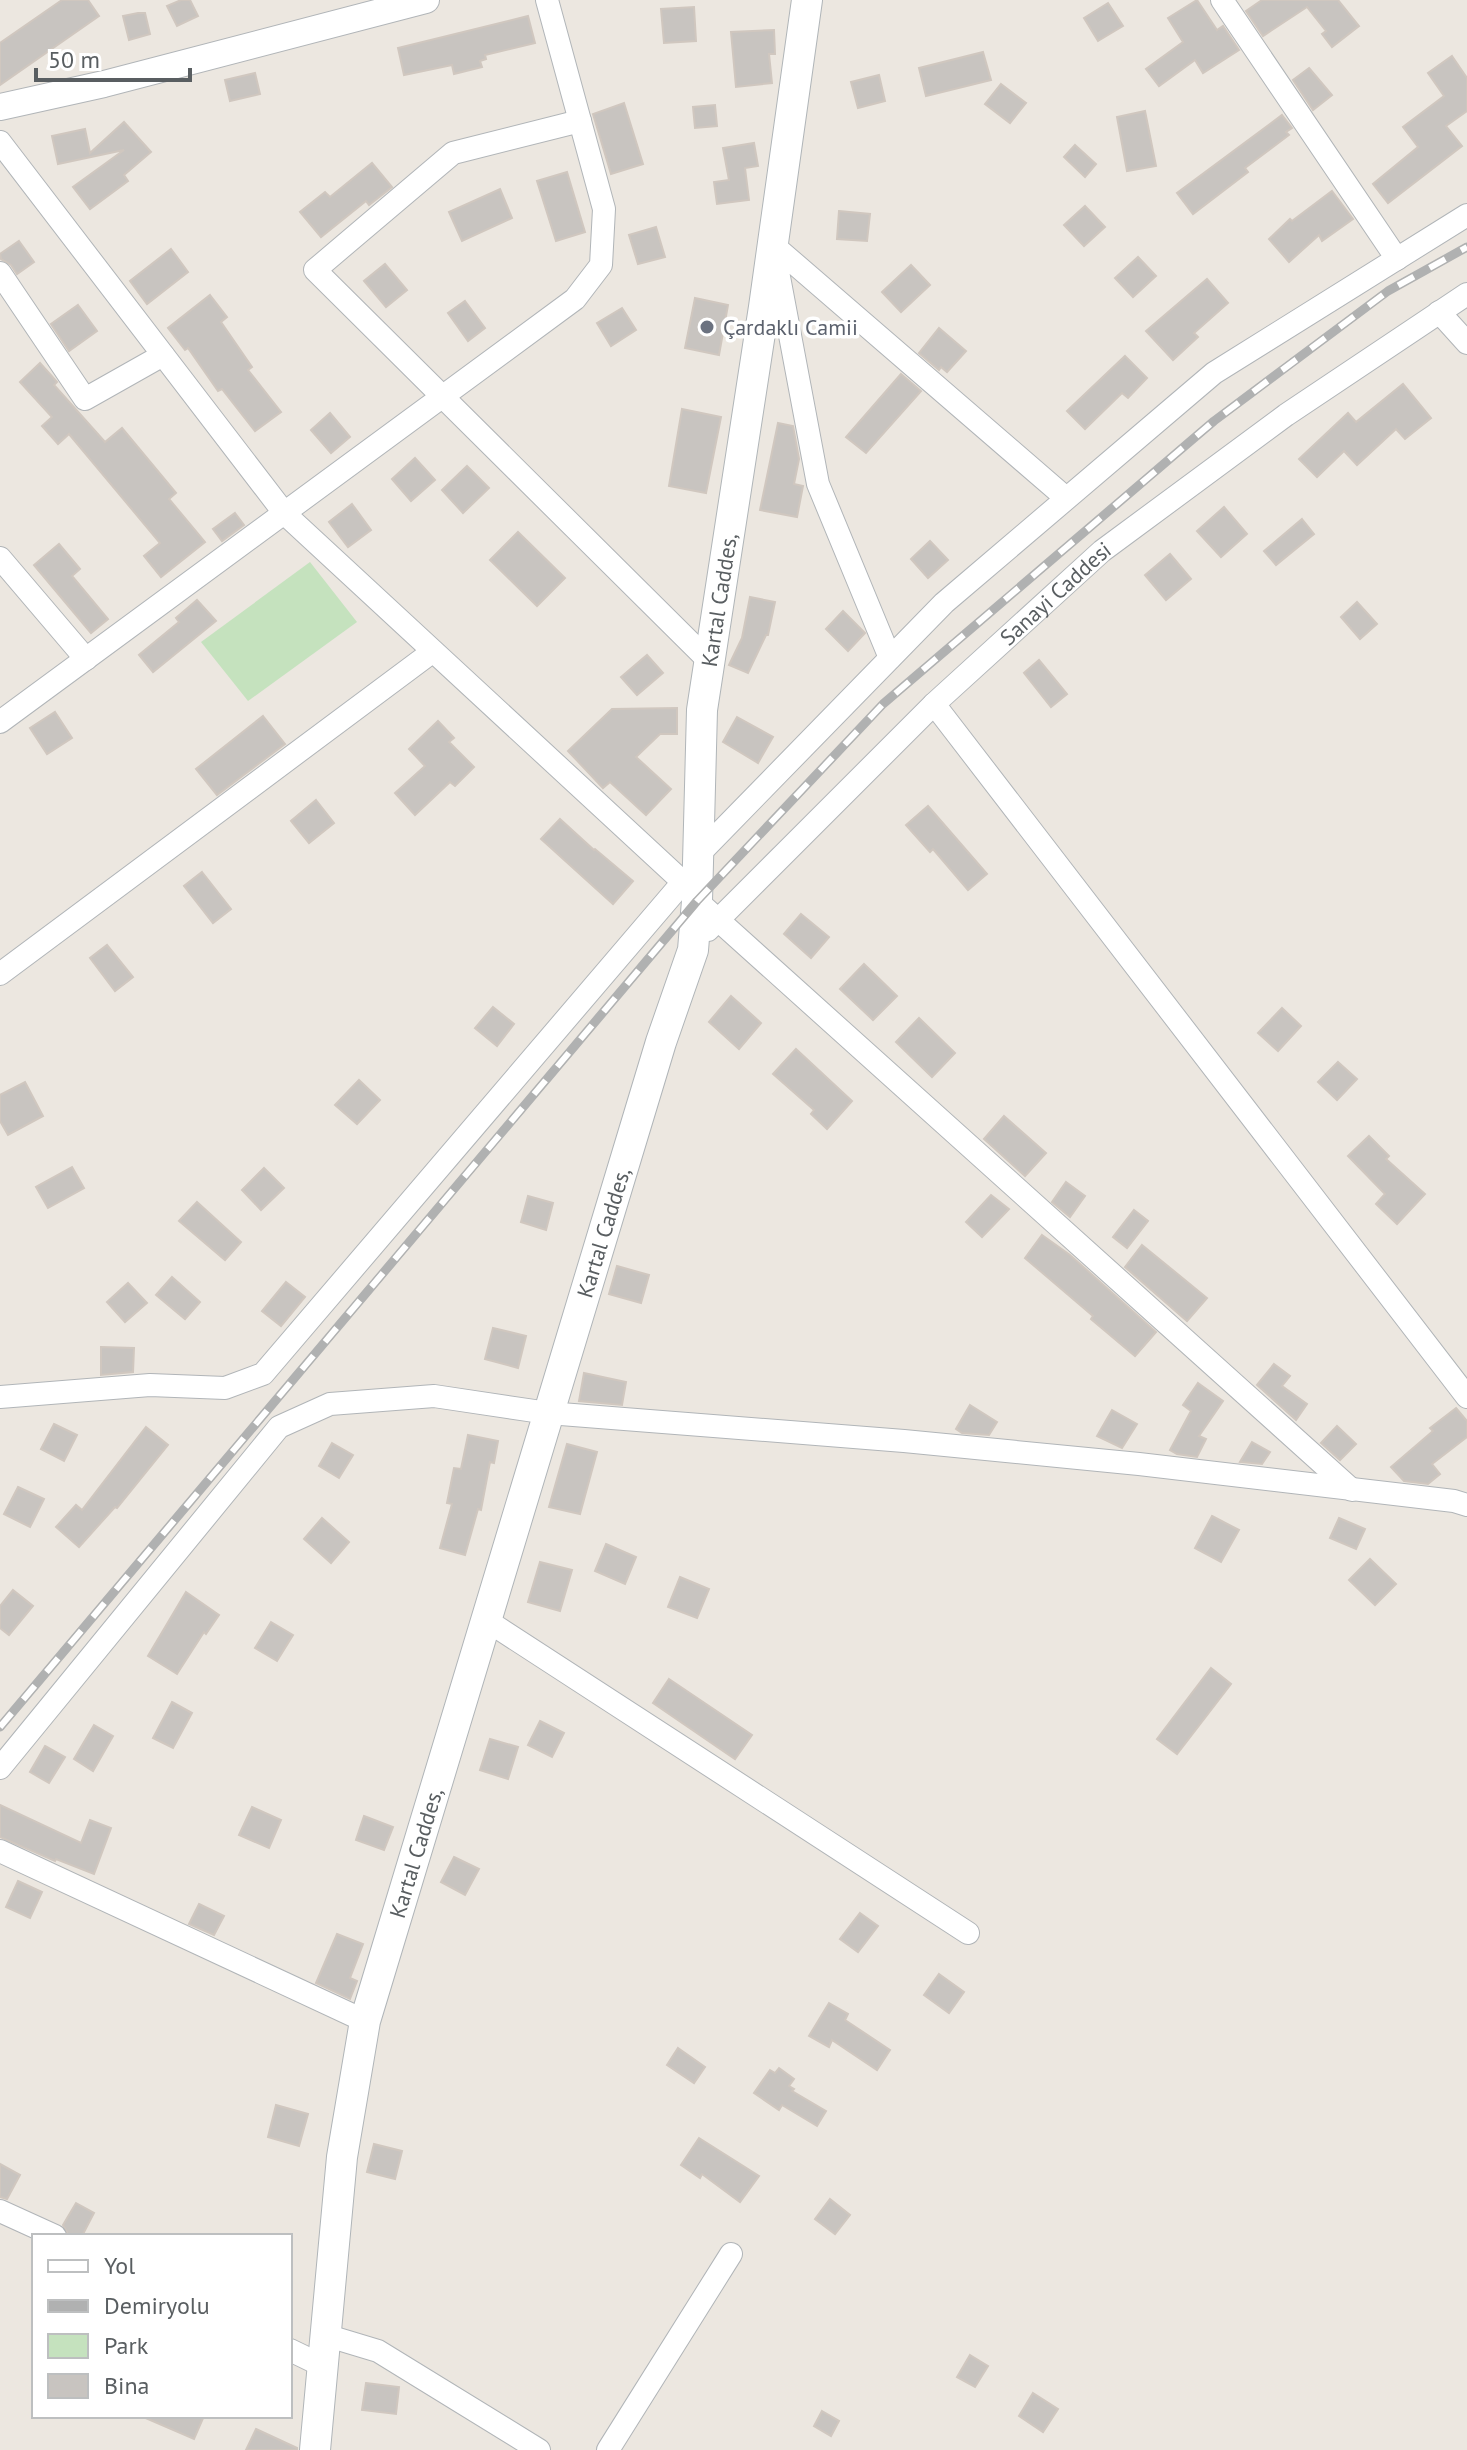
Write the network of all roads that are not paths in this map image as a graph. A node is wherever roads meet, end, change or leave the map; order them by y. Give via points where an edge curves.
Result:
1 (547, 0) edge
2 (807, 0) edge
3 (1222, 0) edge
4 (421, 1) edge
5 (0, 107) edge
6 (580, 121) junction
7 (0, 142) edge
8 (1467, 215) edge
9 (773, 245) junction
10 (1397, 259) junction
11 (0, 273) edge
12 (1467, 294) edge
13 (1439, 312) junction
14 (1467, 343) edge
15 (163, 355) junction
16 (443, 397) junction
17 (1066, 498) junction
18 (285, 514) junction
19 (0, 558) edge
20 (432, 652) junction
21 (890, 658) junction
22 (86, 659) junction
23 (710, 662) junction
24 (934, 704) junction
25 (0, 722) edge
26 (698, 855) junction
27 (699, 901) junction
28 (0, 974) edge
29 (0, 1397) edge
30 (1467, 1397) edge
31 (548, 1413) junction
32 (1352, 1490) junction
33 (1467, 1505) edge
34 (486, 1620) junction
35 (0, 1768) edge
36 (0, 1851) edge
37 (968, 1933) dead end
38 (365, 2021) junction
39 (0, 2211) edge
40 (51, 2234) edge
41 (731, 2254) dead end
42 (325, 2335) junction
43 (292, 2351) edge
44 (323, 2366) junction
45 (315, 2450) edge
46 (539, 2450) edge
47 (608, 2450) edge

1 - 6 street
2 - 9 main road, Kartal Caddes,
3 - 10 street
4 - 5 street
6 - 16 street via 604,209 601,265 575,299
6 - 16 street via 453,153 315,270
7 - 15 street
8 - 10 street
9 - 17 street
9 - 21 street via 818,484
9 - 23 main road, Kartal Caddes,
10 - 17 street via 1214,373
11 - 15 street via 85,399
12 - 13 street, Sanayi Caddesi
13 - 14 street
13 - 24 street, Sanayi Caddesi via 1286,415 1102,551
15 - 18 street
16 - 18 street
16 - 23 street
17 - 21 street via 944,603
18 - 20 street
18 - 22 street
19 - 22 street
20 - 27 street
20 - 28 street
21 - 26 street
22 - 25 street
23 - 26 main road, Kartal Caddes, via 702,710
24 - 27 street, Sanayi Caddesi
24 - 30 street
26 - 27 main road, Kartal Caddes,
27 - 29 street, Sanayi Caddesi via 263,1374 225,1388 150,1385
27 - 31 main road, Kartal Caddes, via 693,950
27 - 32 street
31 - 32 street via 904,1441
31 - 34 main road, Kartal Caddes,
31 - 35 street via 434,1396 330,1404 279,1427
32 - 33 street
34 - 37 street
34 - 38 main road, Kartal Caddes,
36 - 38 street
38 - 42 main road, Kartal Caddes, via 342,2157
39 - 40 street
41 - 47 street
42 - 44 main road, Kartal Caddes,
42 - 46 street via 378,2351
43 - 44 street
44 - 45 main road, Kartal Caddes,

